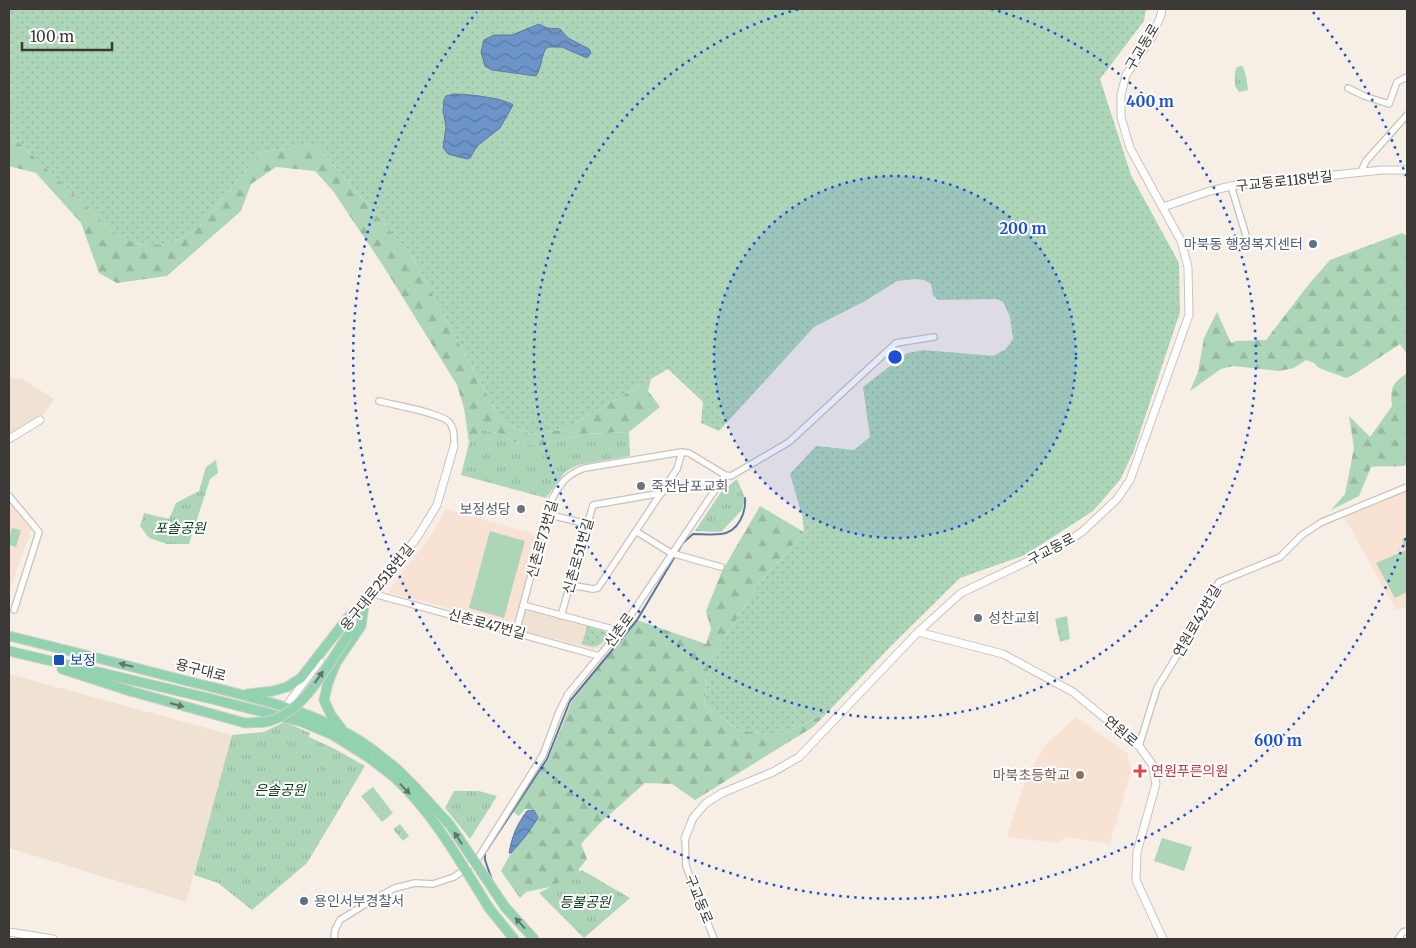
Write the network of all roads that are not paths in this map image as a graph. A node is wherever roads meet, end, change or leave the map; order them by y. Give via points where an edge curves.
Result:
1 (1162, 9) edge
2 (1407, 77) edge
3 (1348, 88) dead end
4 (1407, 115) edge
5 (1407, 170) edge
6 (1361, 172) junction
7 (1231, 186) junction
8 (1163, 206) junction
9 (1248, 242) dead end
10 (934, 337) dead end
11 (379, 401) dead end
12 (40, 420) dead end
13 (9, 439) edge
14 (454, 446) joint
15 (682, 452) junction
16 (725, 475) junction
17 (1407, 487) edge
18 (662, 493) junction
19 (9, 496) edge
20 (547, 514) junction
21 (587, 524) junction
22 (637, 532) junction
23 (671, 553) junction
24 (721, 567) dead end
25 (570, 585) junction
26 (374, 594) junction
27 (523, 605) junction
28 (364, 606) junction
29 (14, 610) dead end
30 (561, 616) junction
31 (620, 631) junction
32 (516, 632) junction
33 (918, 632) junction
34 (9, 636) edge
35 (12, 651) edge
36 (599, 656) junction
37 (241, 694) junction
38 (212, 699) junction
39 (257, 699) junction
40 (285, 707) junction
41 (278, 716) junction
42 (314, 727) junction
43 (343, 730) junction
44 (352, 735) junction
45 (1139, 746) junction
46 (685, 838) joint
47 (1407, 931) edge
48 (9, 932) edge
49 (54, 939) edge
50 (334, 939) edge
51 (514, 939) edge
52 (534, 939) edge
53 (714, 939) edge
54 (1163, 939) edge
55 (1398, 939) edge

1 - 8 street, 구교동로 via 1152,37 1126,74 1121,95 1121,117 1130,148
2 - 3 street via 1397,82 1389,104
4 - 6 street via 1366,160
5 - 6 street, 구교동로118번길
6 - 7 street, 구교동로118번길
7 - 8 street, 구교동로118번길
7 - 9 street
8 - 33 street, 구교동로 via 1181,241 1188,267 1189,314 1130,480 1117,499 1083,531 1066,543 961,593
10 - 16 street via 896,343 789,442 730,476
11 - 14 street via 440,416 450,422
12 - 13 street
14 - 26 street, 용구대로2518번길 via 437,505
15 - 16 street
15 - 18 street via 677,469
15 - 20 street, 신촌로73번길 via 574,471 557,489
16 - 23 street, 신촌로
17 - 45 street, 연원로42번길 via 1322,522 1302,535 1280,557 1219,582 1157,688
18 - 21 street, 신촌로51번길 via 593,505
18 - 22 street
19 - 29 street via 39,532
20 - 21 street
20 - 27 street, 신촌로73번길
21 - 25 street, 신촌로51번길
22 - 23 street
22 - 25 street via 598,588
23 - 24 street
23 - 31 street, 신촌로
25 - 30 street, 신촌로51번길
26 - 28 street, 용구대로2518번길
26 - 32 street, 신촌로47번길
27 - 30 street
27 - 32 street, 신촌로73번길
35 -> 28 main road, bridge via 130,691 228,719 264,722 278,718 304,699 358,621
28 - 37 main road via 350,615 301,678 273,691
28 - 40 street, 용구대로2518번길
28 - 43 main road via 361,626 336,663 324,700
30 - 31 street
31 - 36 street, 신촌로
32 - 36 street, 신촌로47번길
33 - 45 street, 연원로 via 1003,654 1072,692
33 - 46 street, 구교동로 via 799,757 706,802 693,818
37 -> 34 main road, 용구대로
35 - 38 main road, 용구대로
36 - 50 street, 신촌로 via 568,694 543,755 477,860 454,877 433,884 415,883 395,888 372,900 340,920
37 - 39 main road, 용구대로
38 - 39 main road via 225,695 257,703
38 - 41 main road, 용구대로
39 - 40 main road, 용구대로
40 - 41 street, 용구대로2518번길
40 - 43 main road, 용구대로
41 - 42 main road, 용구대로
42 - 44 main road via 312,722 316,721
42 -> 51 main road, 용구대로, bridge via 368,757 395,778 444,836 489,908
43 - 44 main road, 용구대로
52 -> 44 main road, 용구대로, bridge via 505,907 450,825 402,774
45 - 54 street, 연원로 via 1152,764 1156,784 1137,852 1136,880
46 - 53 street, 구교동로 via 686,866
47 - 55 street
48 - 49 street

